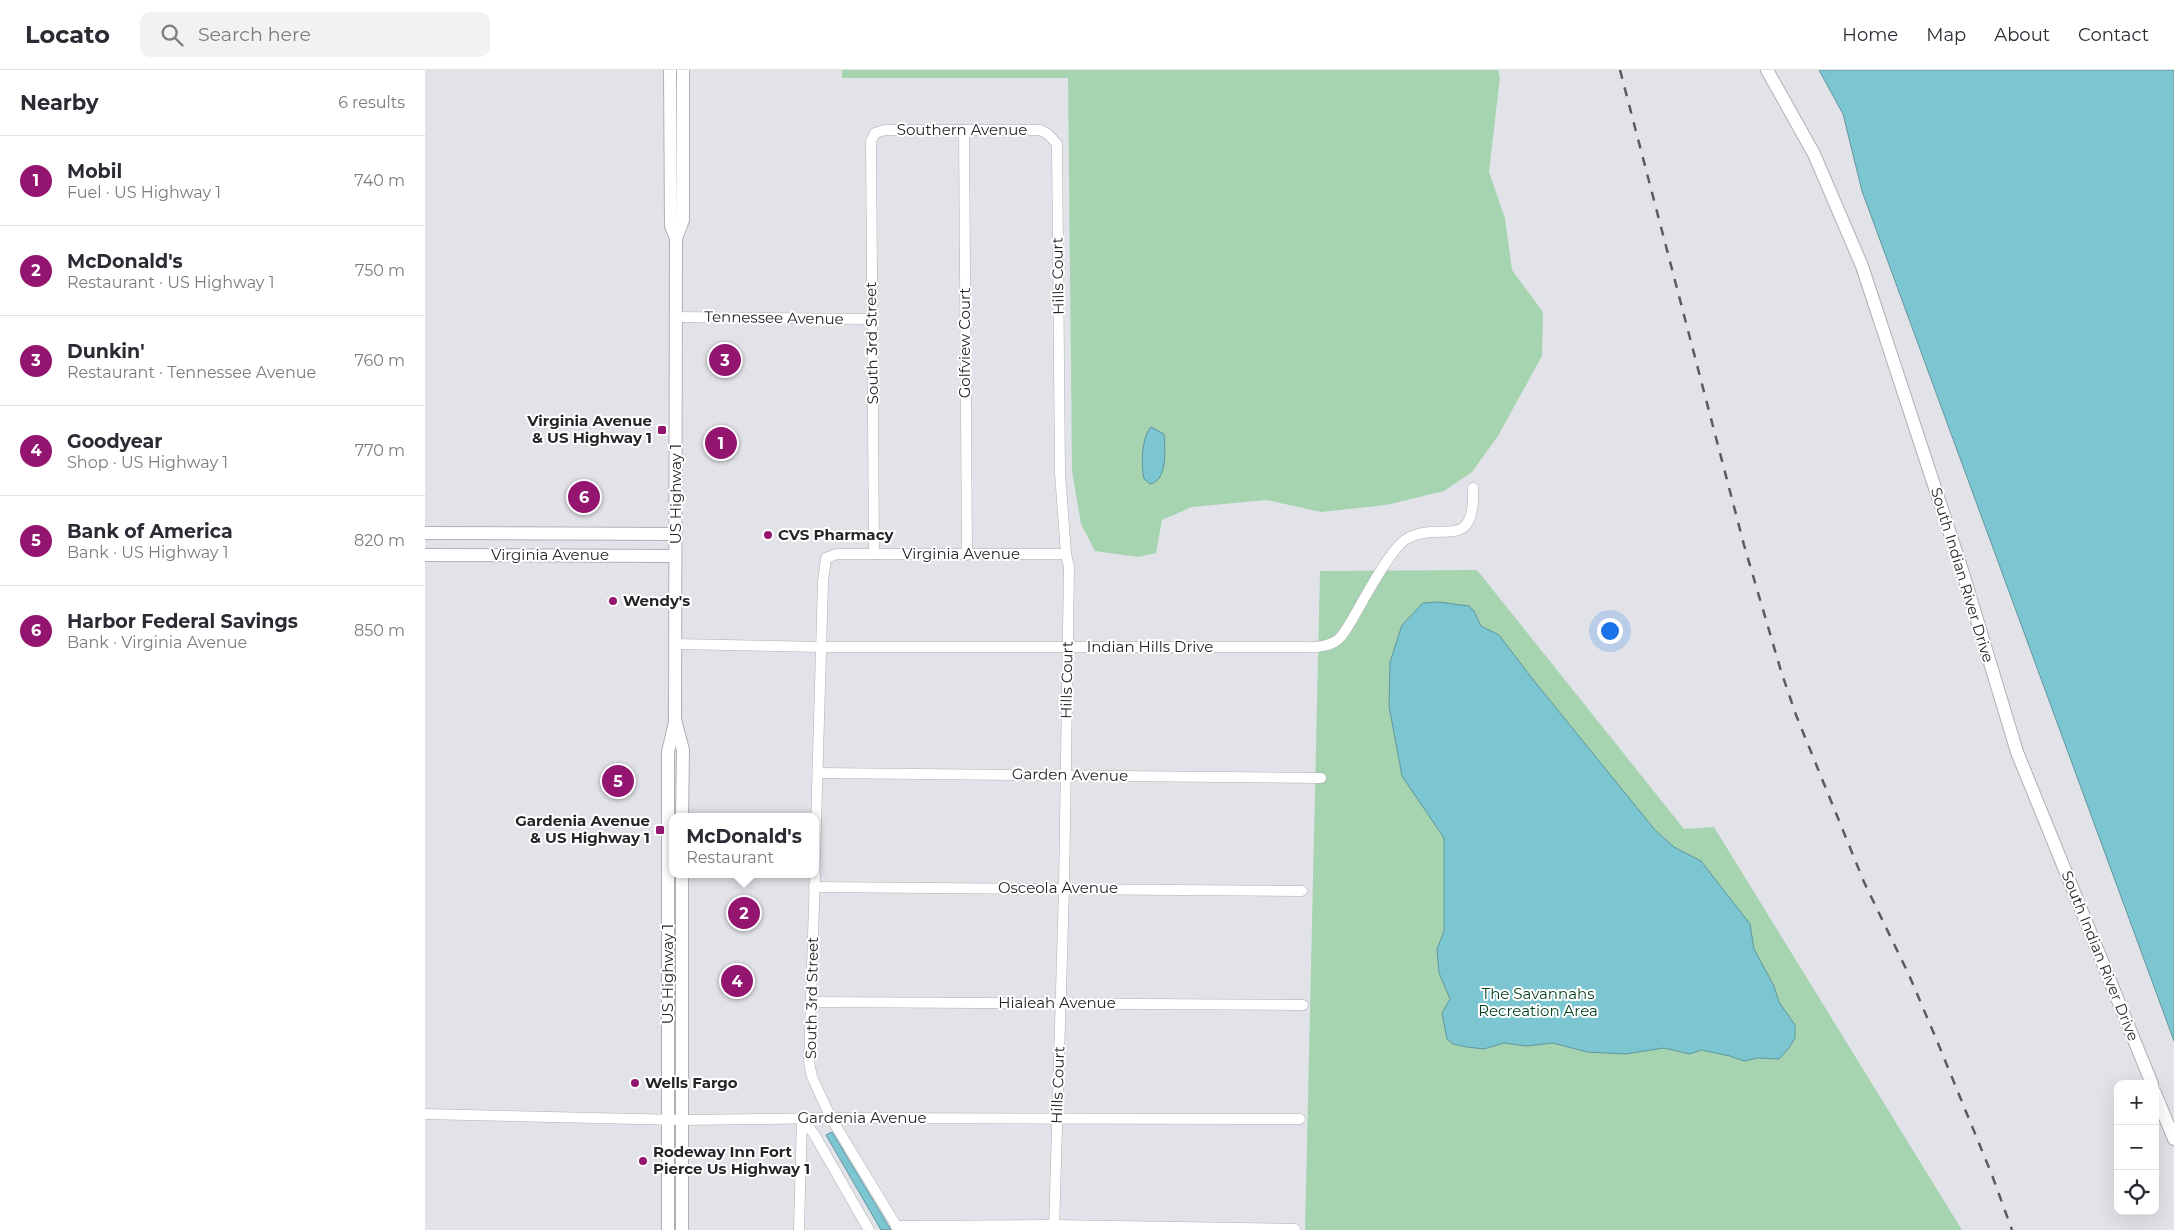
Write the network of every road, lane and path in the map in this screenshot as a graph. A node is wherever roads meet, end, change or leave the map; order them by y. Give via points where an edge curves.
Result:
1 (670, 70) edge
2 (683, 70) edge
3 (1767, 70) edge
4 (964, 130) junction
5 (875, 133) joint
6 (1048, 134) joint
7 (676, 238) junction
8 (676, 317) junction
9 (871, 319) junction
10 (1473, 488) dead end
11 (425, 533) edge
12 (675, 534) junction
13 (874, 554) junction
14 (1066, 554) junction
15 (425, 555) edge
16 (967, 555) junction
17 (675, 556) junction
18 (675, 644) junction
19 (821, 647) junction
20 (1067, 647) junction
21 (675, 720) junction
22 (819, 773) junction
23 (1066, 775) junction
24 (1321, 778) dead end
25 (683, 813) edge
26 (817, 813) edge
27 (682, 878) edge
28 (815, 878) edge
29 (814, 887) junction
30 (1064, 888) junction
31 (1302, 891) dead end
32 (668, 906) junction
33 (682, 934) junction
34 (668, 946) junction
35 (682, 968) junction
36 (812, 1002) junction
37 (1061, 1003) junction
38 (1303, 1005) dead end
39 (2150, 1080) edge
40 (2159, 1103) edge
41 (425, 1114) edge
42 (802, 1118) junction
43 (831, 1118) junction
44 (1057, 1118) junction
45 (668, 1119) junction
46 (1300, 1119) dead end
47 (682, 1120) junction
48 (2174, 1139) edge
49 (818, 1141) junction
50 (801, 1145) junction
51 (898, 1228) edge
52 (1054, 1228) edge
53 (1295, 1229) edge
54 (668, 1230) edge
55 (682, 1230) edge
56 (799, 1230) edge
57 (869, 1230) edge

1 - 7 main road, US Highway 1 via 671,226
2 - 7 main road, US Highway 1 via 683,220
3 - 39 main road, South Indian River Drive via 1814,154 1862,266 1962,570 2017,752
4 - 5 street, Southern Avenue via 885,130
4 - 6 street, Southern Avenue via 1040,130
4 - 16 street, Golfview Court
5 - 9 street, South 3rd Street via 871,141
6 - 14 street, Hills Court via 1057,144 1060,472
7 - 8 main road, US Highway 1
8 - 9 street, Tennessee Avenue
8 - 12 main road, US Highway 1
9 - 13 street, South 3rd Street
10 - 20 street, Indian Hills Drive via 1472,514 1466,524 1457,532 1420,533 1404,540 1387,561 1346,630 1337,641 1326,646
11 - 12 main road, Virginia Avenue
12 - 17 main road, US Highway 1
13 - 16 street, Virginia Avenue
13 - 19 street, Virginia Avenue via 837,554 826,558
14 - 16 street, Virginia Avenue
14 - 20 street, Hills Court via 1069,566
15 - 17 main road, Virginia Avenue
17 - 18 main road, US Highway 1
18 - 19 street, Indian Hills Drive
18 - 21 main road, US Highway 1
19 - 20 street, Indian Hills Drive
19 - 22 street
20 - 23 street, Hills Court
21 - 25 main road, US Highway 1 via 683,750
21 - 32 main road, US Highway 1 via 668,752
22 - 23 street, Garden Avenue
22 - 26 street
23 - 24 street, Garden Avenue
23 - 30 street, Hills Court
27 - 33 main road, US Highway 1
28 - 29 street, South 3rd Street
29 - 30 street, Osceola Avenue
29 - 36 street, South 3rd Street
30 - 31 street, Osceola Avenue
30 - 37 street, Hills Court
32 - 33 main road via 675,926
32 - 34 main road, US Highway 1
33 - 35 main road, US Highway 1
34 - 35 main road via 676,952
34 - 45 main road, US Highway 1
35 - 47 main road, US Highway 1
36 - 37 street, Hialeah Avenue
36 - 43 street, South 3rd Street via 811,1076
37 - 38 street, Hialeah Avenue
37 - 44 street, Hills Court
40 - 48 main road
41 - 45 street, Gardenia Avenue
42 - 43 street, Gardenia Avenue
42 - 47 street, Gardenia Avenue
42 - 49 street
42 - 50 street
43 - 44 street, Gardenia Avenue
43 - 51 street, South 3rd Street
44 - 46 street, Gardenia Avenue
44 - 52 street, Hills Court
45 - 47 street, Gardenia Avenue
45 - 54 main road, US Highway 1
47 - 55 main road, US Highway 1
49 - 50 street
49 - 57 street
50 - 56 street
51 - 52 street
52 - 53 street

